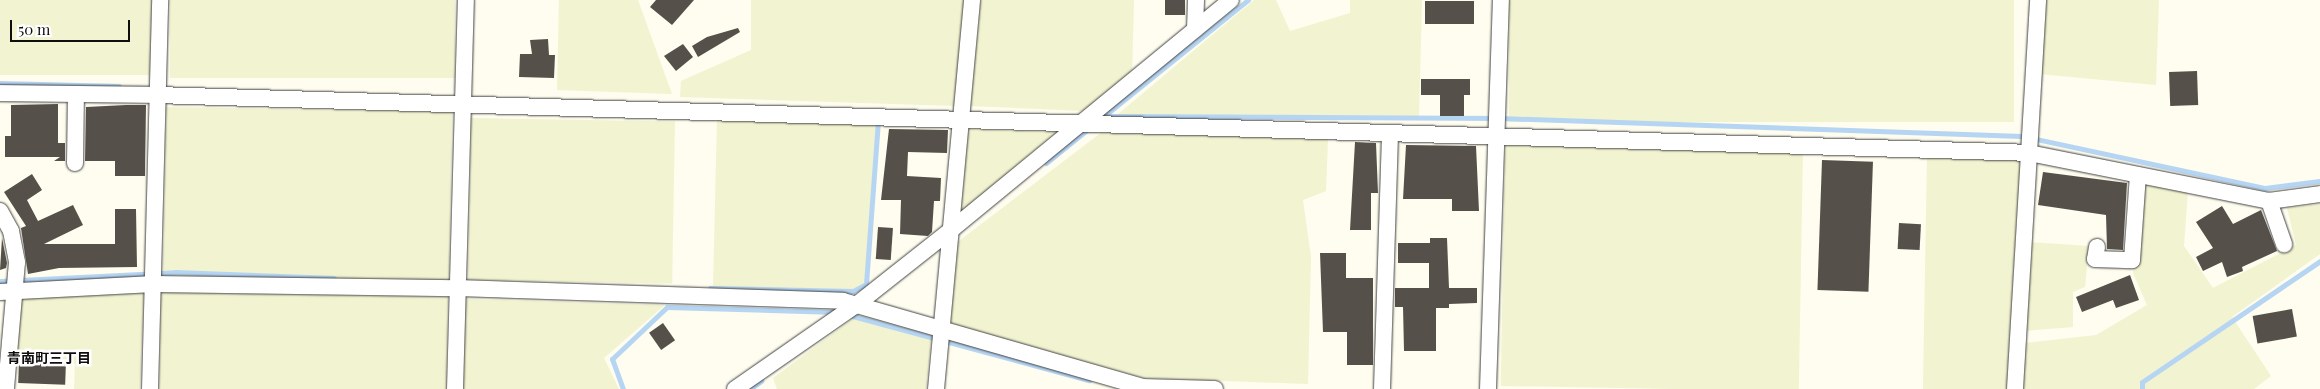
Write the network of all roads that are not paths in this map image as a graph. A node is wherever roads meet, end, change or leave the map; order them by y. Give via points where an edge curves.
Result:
1 (160, 0) edge
2 (466, 0) edge
3 (972, 0) edge
4 (1196, 0) edge
5 (1231, 0) edge
6 (1501, 0) edge
7 (2038, 0) edge
8 (1195, 28) junction
9 (0, 93) edge
10 (76, 94) junction
11 (156, 95) junction
12 (464, 105) junction
13 (961, 122) junction
14 (1080, 125) junction
15 (1390, 134) junction
16 (1496, 137) junction
17 (2029, 154) junction
18 (75, 163) dead end
19 (2138, 175) junction
20 (2320, 194) edge
21 (2269, 201) junction
22 (0, 211) edge
23 (951, 230) junction
24 (2284, 244) dead end
25 (2097, 247) dead end
26 (154, 284) junction
27 (457, 288) junction
28 (8, 292) edge
29 (856, 305) junction
30 (942, 328) junction
31 (6, 389) edge
32 (150, 389) edge
33 (455, 389) edge
34 (735, 389) edge
35 (936, 389) edge
36 (1215, 389) edge
37 (1382, 389) edge
38 (1488, 389) edge
39 (2015, 389) edge

1 - 11 street
2 - 12 street
3 - 13 street
4 - 8 street
5 - 8 street
6 - 16 street
7 - 17 street
8 - 14 street
9 - 10 street
10 - 11 street
10 - 18 street
11 - 12 street
11 - 26 street
12 - 13 street
12 - 27 street
13 - 14 street
13 - 23 street
14 - 15 street
14 - 23 street
15 - 16 street
15 - 37 street
16 - 17 street
16 - 38 street
17 - 19 street
17 - 39 street
19 - 21 street
19 - 25 street via 2132,260 2095,259
20 - 21 street
21 - 24 street
22 - 28 street via 11,231 17,262
23 - 29 street
23 - 30 street
26 - 27 street
26 - 28 street
26 - 32 street
27 - 29 street via 843,301
27 - 33 street
28 - 31 street
29 - 30 street
29 - 34 street
30 - 35 street
30 - 36 street via 1142,387

